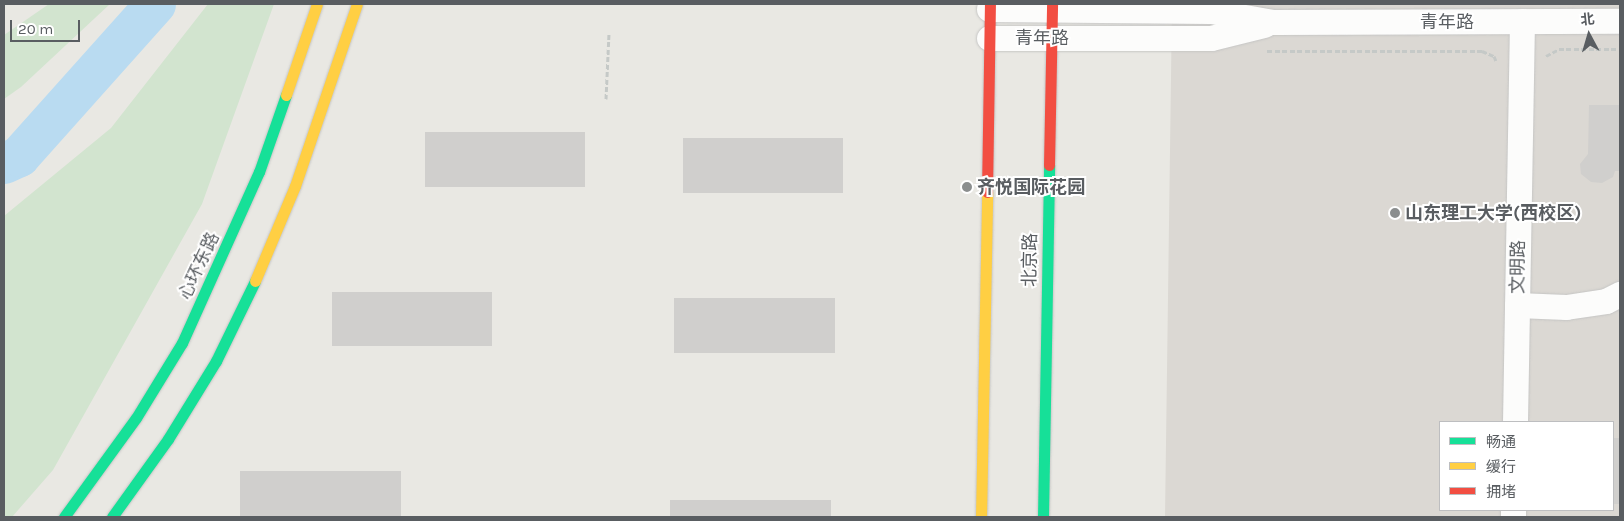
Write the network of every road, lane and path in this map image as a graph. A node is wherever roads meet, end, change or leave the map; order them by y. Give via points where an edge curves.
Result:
1 (317, 4) edge
2 (357, 4) edge
3 (990, 6) edge
4 (1052, 7) edge
5 (1522, 21) junction
6 (1620, 21) edge
7 (1273, 22) junction
8 (609, 33) dead end
9 (989, 38) junction
10 (1051, 38) junction
11 (1620, 49) edge
12 (1258, 50) dead end
13 (1545, 62) dead end
14 (1498, 68) dead end
15 (606, 99) dead end
16 (1620, 294) edge
17 (1517, 305) junction
18 (1515, 421) edge
19 (64, 517) edge
20 (112, 517) edge
21 (981, 517) edge
22 (1043, 517) edge

1 - 19 main road, 心环东路 via 259,172 182,343 136,418
2 - 20 main road via 295,186 256,280 216,361 168,438
3 - 4 street, 青年路
3 - 9 main road
4 - 7 street, 青年路 via 1211,11
4 - 10 main road, 北京路
5 - 6 street, 青年路
5 - 7 street, 青年路
5 - 17 street, 文明路
7 - 10 street, 青年路 via 1211,38
8 - 15 path
9 - 10 street, 青年路
9 - 21 main road
10 - 22 main road, 北京路
11 - 13 path via 1559,49 1547,54
12 - 14 path via 1482,51 1494,56
16 - 17 street via 1606,301 1566,307
17 - 18 street, 文明路

